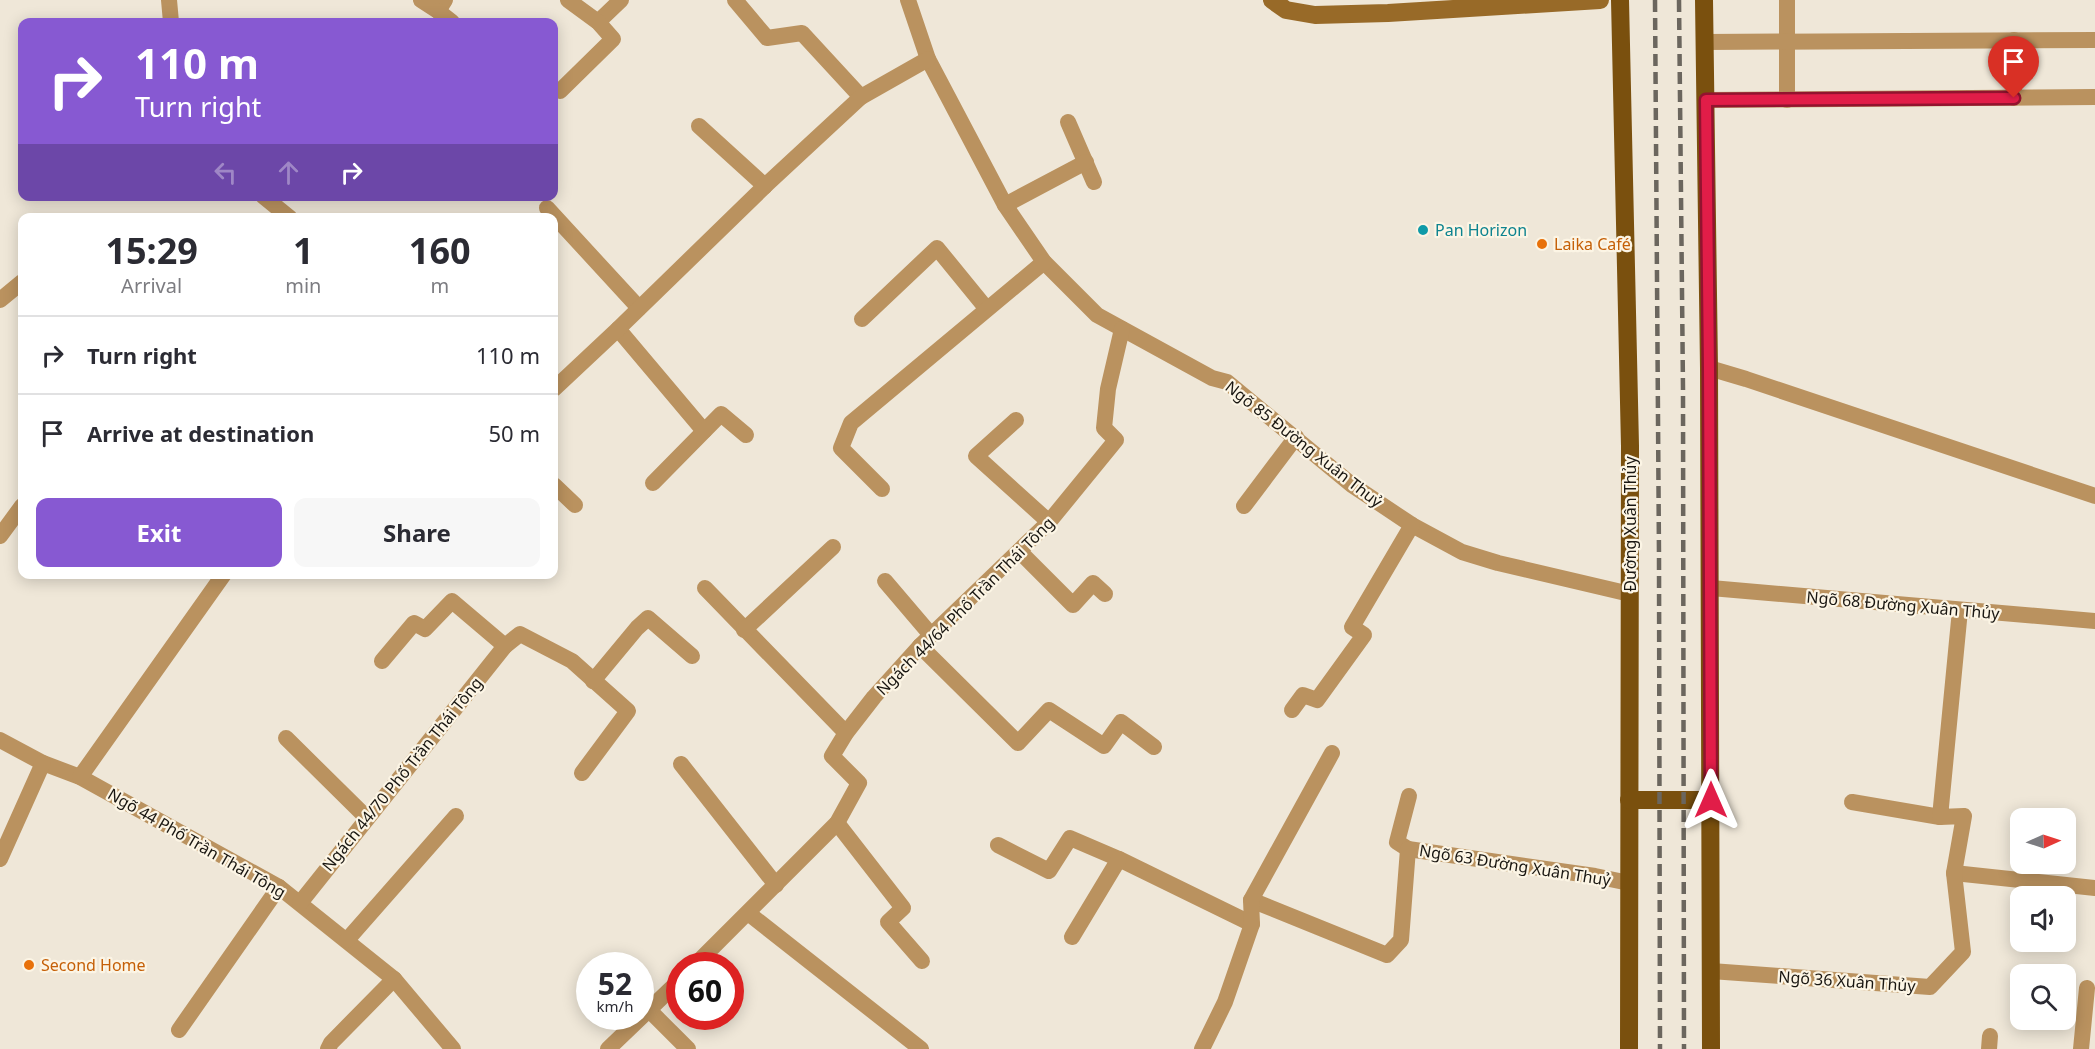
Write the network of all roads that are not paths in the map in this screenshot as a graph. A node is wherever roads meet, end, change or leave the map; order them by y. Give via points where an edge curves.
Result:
1 (169, 0) edge
2 (422, 0) edge
3 (568, 0) edge
4 (621, 0) edge
5 (735, 0) edge
6 (908, 0) edge
7 (1272, 0) edge
8 (1600, 0) edge
9 (1620, 0) edge
10 (1704, 0) edge
11 (1787, 0) edge
12 (442, 6) edge
13 (171, 18) edge
14 (598, 22) junction
15 (2014, 40) junction
16 (2095, 40) edge
17 (1787, 41) junction
18 (1705, 42) junction
19 (928, 59) junction
20 (560, 92) dead end
21 (861, 97) junction
22 (2095, 97) edge
23 (2014, 98) junction
24 (1706, 100) junction
25 (1787, 100) junction
26 (1068, 122) dead end
27 (699, 126) dead end
28 (1086, 162) junction
29 (1094, 182) dead end
30 (765, 186) junction
31 (269, 201) edge
32 (1005, 205) junction
33 (547, 208) dead end
34 (284, 213) edge
35 (552, 213) edge
36 (558, 220) edge
37 (1044, 262) junction
38 (18, 285) edge
39 (0, 300) edge
40 (639, 308) junction
41 (986, 308) junction
42 (862, 319) dead end
43 (618, 329) junction
44 (1122, 329) junction
45 (1709, 368) junction
46 (558, 385) edge
47 (1016, 420) dead end
48 (704, 431) junction
49 (746, 435) dead end
50 (1296, 437) junction
51 (653, 483) dead end
52 (558, 489) edge
53 (882, 489) dead end
54 (2095, 496) edge
55 (575, 505) dead end
56 (1244, 506) dead end
57 (18, 511) edge
58 (1049, 522) junction
59 (1412, 525) junction
60 (0, 536) edge
61 (833, 547) dead end
62 (1019, 551) junction
63 (220, 579) edge
64 (885, 581) dead end
65 (705, 588) dead end
66 (1711, 588) junction
67 (1105, 594) dead end
68 (1630, 594) junction
69 (1960, 610) junction
70 (2095, 621) edge
71 (744, 630) junction
72 (926, 641) junction
73 (505, 646) junction
74 (692, 656) dead end
75 (382, 661) dead end
76 (593, 681) junction
77 (1292, 710) dead end
78 (846, 733) junction
79 (286, 738) dead end
80 (0, 740) edge
81 (1154, 747) dead end
82 (1332, 753) dead end
83 (43, 763) junction
84 (681, 764) dead end
85 (582, 773) dead end
86 (80, 777) junction
87 (1409, 796) dead end
88 (1629, 800) junction
89 (1711, 800) junction
90 (1852, 802) dead end
91 (456, 816) dead end
92 (1940, 817) junction
93 (366, 818) junction
94 (837, 823) junction
95 (998, 845) dead end
96 (1408, 849) junction
97 (0, 859) edge
98 (1119, 859) junction
99 (1954, 873) junction
100 (1629, 883) junction
101 (776, 885) junction
102 (279, 887) junction
103 (2095, 888) edge
104 (1251, 900) junction
105 (300, 903) junction
106 (748, 914) junction
107 (1252, 924) junction
108 (1072, 937) dead end
109 (347, 940) junction
110 (709, 952) edge
111 (922, 961) dead end
112 (1711, 971) junction
113 (394, 979) junction
114 (2087, 987) dead end
115 (666, 994) edge
116 (654, 1005) edge
117 (654, 1015) edge
118 (179, 1030) dead end
119 (628, 1030) edge
120 (327, 1049) edge
121 (453, 1049) edge
122 (608, 1049) edge
123 (688, 1049) edge
124 (921, 1049) edge
125 (1202, 1049) edge
126 (1629, 1049) edge
127 (1711, 1049) edge
128 (2081, 1049) edge

1 - 13 lane
2 - 12 lane
3 - 14 lane
4 - 14 lane
5 - 21 lane via 767,38 802,33
6 - 19 lane, Ngõ 85 Đường Xuân Thuỷ
7 - 8 street via 1286,10 1315,15
9 - 68 main road, Đường Xuân Thủy
10 - 18 main road
11 - 17 lane
14 - 20 lane via 613,39
15 - 16 lane
15 - 17 lane
15 - 23 lane
17 - 18 lane
17 - 25 lane
18 - 24 main road
19 - 21 lane
19 - 32 lane, Ngõ 85 Đường Xuân Thuỷ
21 - 30 lane
22 - 23 lane
23 - 25 lane
24 - 25 lane
24 - 45 main road
26 - 28 lane
27 - 30 lane
28 - 29 lane
28 - 32 lane
30 - 40 lane
31 - 34 lane
32 - 37 lane, Ngõ 85 Đường Xuân Thuỷ
33 - 35 lane
36 - 40 lane
37 - 41 lane
37 - 44 lane, Ngõ 85 Đường Xuân Thuỷ via 1097,315
38 - 39 lane
40 - 43 lane
41 - 42 lane via 937,248
41 - 53 lane via 851,423 841,448
43 - 46 lane
43 - 48 lane
44 - 50 lane, Ngõ 85 Đường Xuân Thuỷ via 1212,378 1227,382
44 - 58 lane, Ngách 44/64 Phố Trần Thái Tông via 1108,389 1104,428 1116,440
45 - 54 lane
45 - 66 main road
47 - 58 lane via 976,456
48 - 49 lane via 721,414
48 - 51 lane
50 - 56 lane
50 - 59 lane, Ngõ 85 Đường Xuân Thuỷ via 1352,485
52 - 55 lane
57 - 60 lane
58 - 62 lane, Ngách 44/64 Phố Trần Thái Tông
59 - 68 lane, Ngõ 85 Đường Xuân Thuỷ via 1462,552
59 - 77 lane via 1352,627 1364,635 1317,700 1303,695
61 - 71 lane
62 - 67 lane via 1073,605 1093,583
62 - 72 lane, Ngách 44/64 Phố Trần Thái Tông
63 - 86 lane
64 - 72 lane
65 - 71 lane
66 - 69 lane, Ngõ 68 Đường Xuân Thủy
66 - 89 main road
68 - 88 main road, Đường Xuân Thủy
69 - 70 lane, Ngõ 68 Đường Xuân Thủy
69 - 92 lane
71 - 78 lane
72 - 78 lane, Ngách 44/64 Phố Trần Thái Tông
72 - 81 lane via 1018,743 1049,710 1104,746 1121,722
73 - 75 lane via 452,601 425,629 414,623
73 - 76 lane via 520,634 572,661
73 - 93 lane, Ngách 44/70 Phố Trần Thái Tông
74 - 76 lane via 648,618
76 - 85 lane via 628,711
78 - 94 lane, Ngách 44/64 Phố Trần Thái Tông via 832,756 859,783
79 - 93 lane
80 - 83 lane, Ngõ 44 Phố Trần Thái Tông
82 - 104 lane
83 - 86 lane, Ngõ 44 Phố Trần Thái Tông
83 - 97 lane
84 - 101 lane
86 - 102 lane, Ngõ 44 Phố Trần Thái Tông
87 - 96 lane via 1397,842
88 - 89 main road
88 - 100 main road, Đường Xuân Thủy
89 - 112 main road
90 - 92 lane
91 - 109 lane
92 - 99 lane via 1964,816
93 - 105 lane, Ngách 44/70 Phố Trần Thái Tông
94 - 101 lane, Ngách 44/64 Phố Trần Thái Tông
94 - 111 lane via 903,908 888,921
95 - 98 lane via 1049,871 1070,838
96 - 100 lane, Ngõ 63 Đường Xuân Thuỷ
96 - 104 lane, Ngõ 63 Đường Xuân Thuỷ via 1401,940 1387,955
98 - 107 lane
98 - 108 lane
99 - 103 lane
99 - 112 lane, Ngõ 36 Xuân Thủy via 1963,952 1930,987
100 - 126 main road, Đường Xuân Thủy
101 - 106 lane, Ngách 44/64 Phố Trần Thái Tông
102 - 105 lane, Ngõ 44 Phố Trần Thái Tông
102 - 118 lane
104 - 107 lane
105 - 109 lane, Ngõ 44 Phố Trần Thái Tông
106 - 110 lane, Ngách 44/64 Phố Trần Thái Tông
106 - 124 lane
107 - 125 lane via 1225,1002
109 - 113 lane, Ngõ 44 Phố Trần Thái Tông
112 - 127 main road
113 - 120 lane
113 - 121 lane, Ngõ 44 Phố Trần Thái Tông
114 - 128 lane
115 - 116 lane
117 - 123 lane
119 - 122 lane

